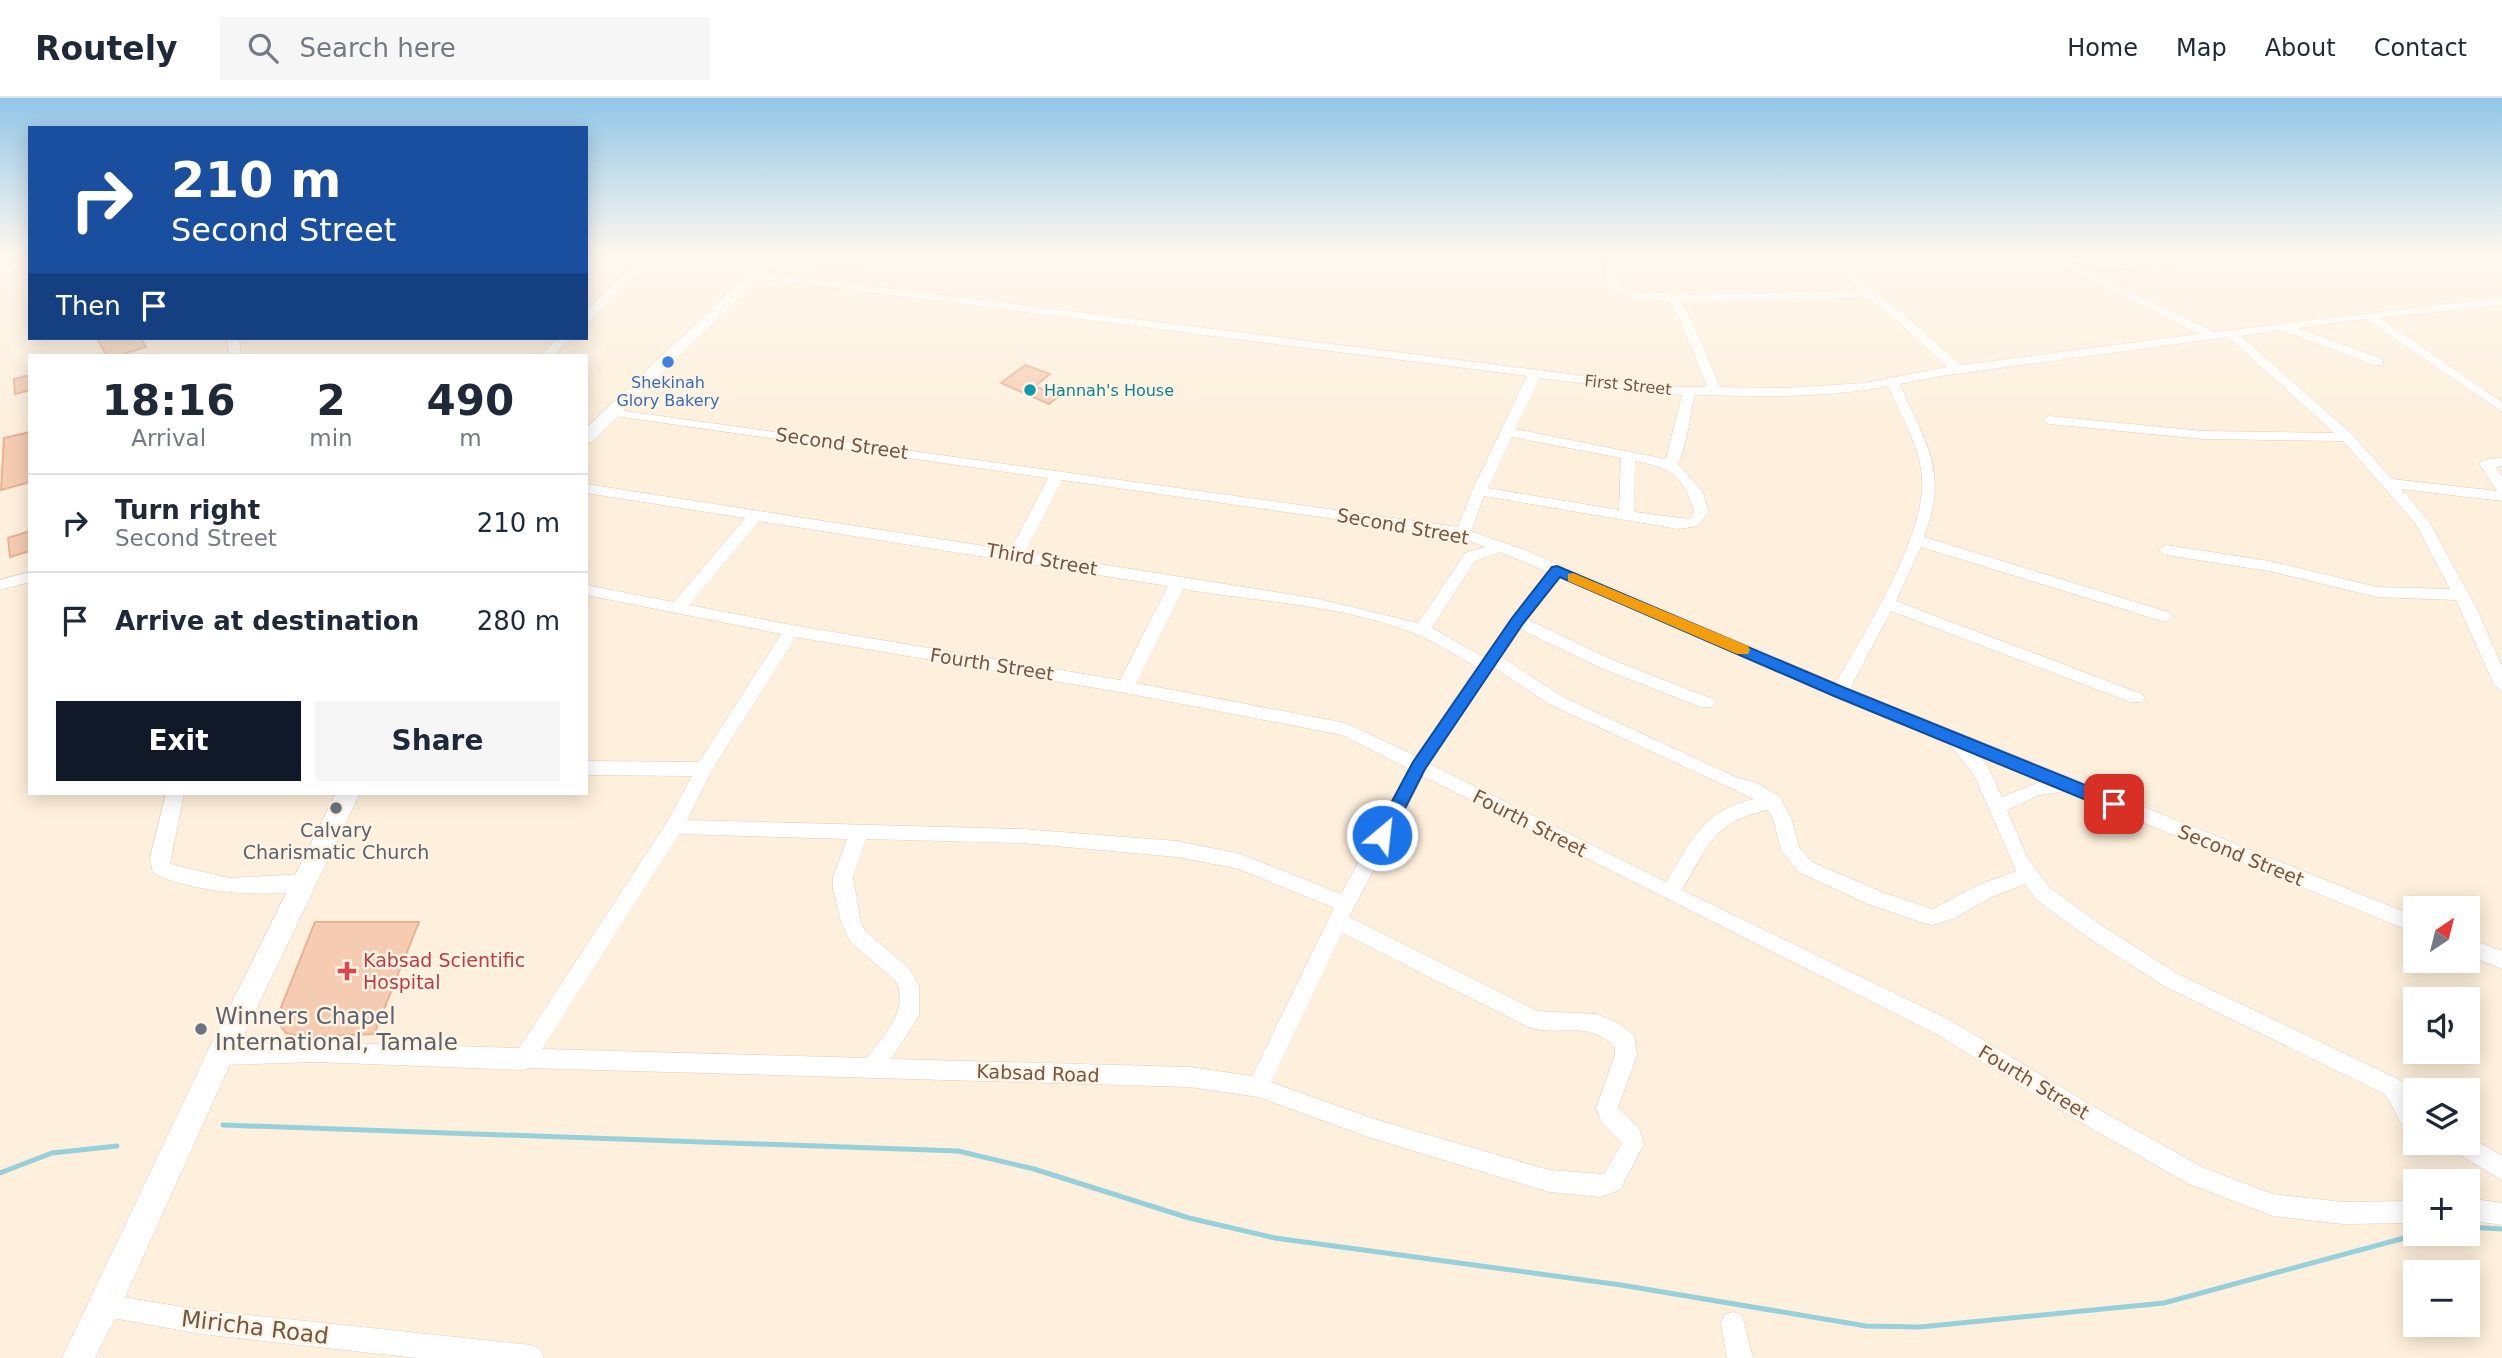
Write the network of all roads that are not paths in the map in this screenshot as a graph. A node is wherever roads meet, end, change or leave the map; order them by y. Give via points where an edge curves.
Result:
1 (714, 315) edge
2 (1074, 315) edge
3 (1683, 315) edge
4 (1897, 315) edge
5 (2170, 315) edge
6 (2368, 315) joint
7 (2284, 327) junction
8 (2232, 334) junction
9 (2214, 336) junction
10 (563, 340) edge
11 (548, 354) edge
12 (2378, 362) dead end
13 (1958, 370) junction
14 (1535, 374) junction
15 (1892, 380) junction
16 (1690, 391) junction
17 (1715, 391) junction
18 (2502, 408) edge
19 (615, 412) junction
20 (2049, 420) dead end
21 (1508, 432) junction
22 (588, 436) edge
23 (2347, 437) junction
24 (1628, 457) junction
25 (2502, 461) edge
26 (1671, 464) junction
27 (1058, 474) junction
28 (2390, 483) junction
29 (588, 488) edge
30 (2502, 488) edge
31 (1479, 491) junction
32 (2502, 496) edge
33 (1626, 513) junction
34 (754, 517) junction
35 (1463, 533) junction
36 (1916, 540) junction
37 (1500, 547) junction
38 (2166, 550) dead end
39 (1016, 554) junction
40 (1557, 570) junction
41 (28, 578) edge
42 (1178, 583) junction
43 (0, 585) edge
44 (588, 590) edge
45 (2461, 595) junction
46 (1888, 604) junction
47 (678, 608) junction
48 (2165, 617) dead end
49 (1517, 621) junction
50 (792, 631) junction
51 (1422, 631) junction
52 (1491, 662) junction
53 (2502, 685) edge
54 (1125, 687) junction
55 (1840, 692) junction
56 (2136, 698) dead end
57 (1707, 703) dead end
58 (1957, 740) junction
59 (1419, 766) junction
60 (588, 768) edge
61 (704, 769) junction
62 (2064, 784) junction
63 (175, 795) edge
64 (347, 795) edge
65 (1773, 802) junction
66 (1996, 807) junction
67 (674, 827) junction
68 (859, 832) junction
69 (2028, 875) junction
70 (304, 882) junction
71 (1670, 893) junction
72 (1342, 913) junction
73 (2403, 920) edge
74 (2480, 951) edge
75 (2502, 960) edge
76 (220, 1055) junction
77 (523, 1060) junction
78 (872, 1068) junction
79 (1258, 1087) junction
80 (2403, 1098) edge
81 (2479, 1155) edge
82 (2502, 1169) edge
83 (2480, 1211) edge
84 (2403, 1212) edge
85 (2502, 1214) edge
86 (105, 1306) junction
87 (1733, 1324) dead end
88 (78, 1358) edge
89 (531, 1358) edge
90 (1740, 1358) edge

1 - 19 street
2 - 14 street, First Street
3 - 17 street
4 - 13 street
5 - 9 street
6 - 7 street, First Street
6 - 18 street
7 - 8 street, First Street
7 - 12 street
8 - 9 street, First Street
8 - 23 street
9 - 13 street, First Street
10 - 11 street
13 - 15 street, First Street
14 - 16 street, First Street
14 - 21 street
15 - 17 street, First Street via 1822,391
15 - 36 street via 1929,475 1930,489
16 - 17 street, First Street
16 - 26 street
19 - 22 street
19 - 27 street, Second Street
20 - 23 street via 2175,434
21 - 24 street
21 - 31 street
23 - 28 street
24 - 26 street
24 - 33 street
25 - 30 street via 2486,463
26 - 33 street via 1696,492 1700,519 1678,524
27 - 35 street, Second Street
27 - 39 street
28 - 32 street
28 - 45 street via 2421,521
29 - 34 street, Third Street
31 - 33 street
31 - 35 street
34 - 39 street, Third Street
34 - 47 street
35 - 37 street, Second Street
36 - 46 street
36 - 48 street
37 - 40 street, Second Street
37 - 51 street via 1471,557
38 - 45 street via 2269,566 2377,592
39 - 42 street, Third Street
40 - 49 street
40 - 55 street, Second Street
41 - 43 street
42 - 51 street, Third Street via 1273,595
42 - 54 street
44 - 47 street, Fourth Street
45 - 53 street
46 - 55 street
46 - 56 street
47 - 50 street, Fourth Street
49 - 52 street
49 - 57 street
50 - 54 street, Fourth Street
50 - 61 street
51 - 52 street, Third Street
52 - 59 street
52 - 65 street, Third Street via 1555,700
54 - 59 street, Fourth Street via 1346,729
55 - 58 street, Second Street
58 - 62 street, Second Street
58 - 66 street via 1983,774
59 - 71 street, Fourth Street
59 - 72 street
60 - 61 street
61 - 67 street
62 - 66 street via 2037,789
62 - 73 street, Second Street
63 - 70 street via 160,868 229,886
64 - 70 street
65 - 69 street via 1790,850 1805,867 1923,915 1948,912 1985,891
65 - 71 street via 1729,811 1707,832
66 - 69 street
67 - 68 street
67 - 77 street
68 - 72 street via 1021,836 1177,849 1241,862
68 - 78 street via 843,877 851,922 858,937 902,974 909,986 909,1016
69 - 80 street via 2042,893 2171,980 2390,1086
70 - 76 street
71 - 84 street, Fourth Street via 1943,1027 2197,1177 2273,1205 2343,1213
72 - 79 street
72 - 79 street, Kabsad Road via 1535,1020 1578,1020 1613,1031 1626,1043 1626,1055 1607,1108 1631,1135 1633,1144 1612,1182 1549,1181 1371,1128
74 - 75 street
76 - 77 street, Kabsad Road via 292,1052
76 - 86 street
77 - 78 street, Kabsad Road
78 - 79 street, Kabsad Road via 1190,1077
81 - 82 street
83 - 85 street
86 - 88 street
86 - 89 street, Miricha Road via 201,1322
87 - 90 street

